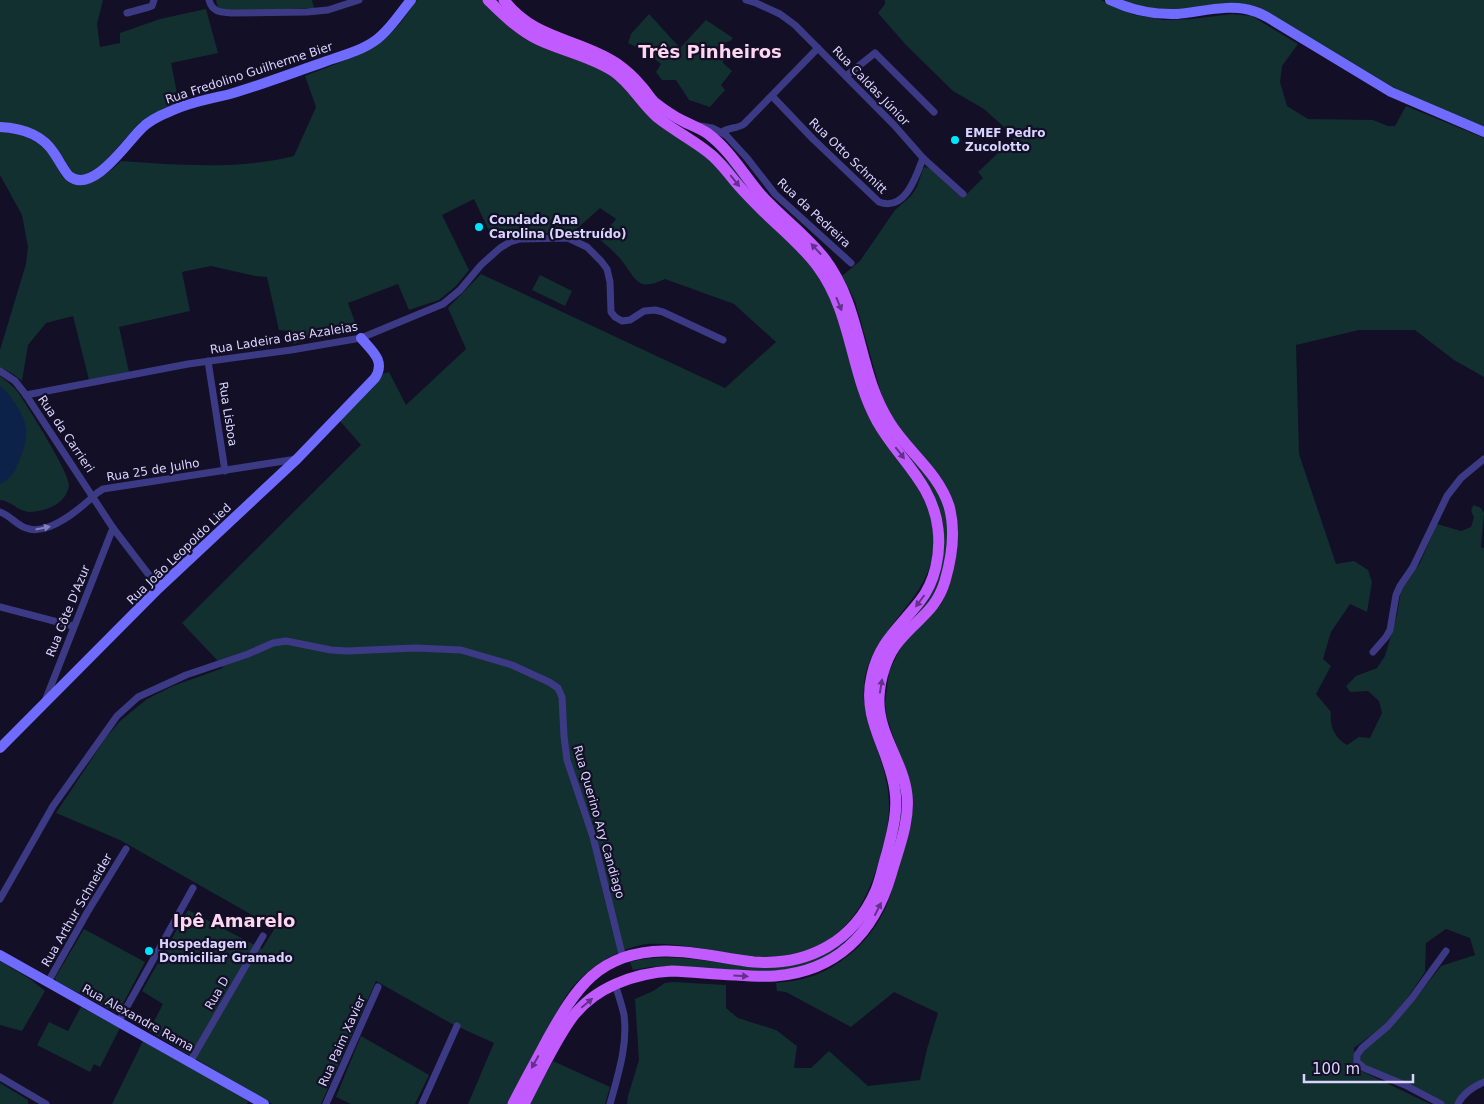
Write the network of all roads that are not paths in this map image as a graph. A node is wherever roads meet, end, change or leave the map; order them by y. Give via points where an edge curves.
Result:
1 (154, 0) edge
2 (208, 0) edge
3 (359, 0) edge
4 (411, 0) edge
5 (488, 0) edge
6 (504, 0) edge
7 (746, 0) edge
8 (1110, 0) edge
9 (755, 1) edge
10 (127, 13) dead end
11 (818, 48) junction
12 (846, 76) junction
13 (772, 96) junction
14 (934, 112) dead end
15 (694, 125) junction
16 (0, 127) edge
17 (674, 128) junction
18 (722, 132) junction
19 (1484, 132) edge
20 (923, 158) junction
21 (741, 159) junction
22 (963, 194) dead end
23 (851, 263) dead end
24 (361, 338) junction
25 (723, 340) dead end
26 (208, 361) junction
27 (0, 372) edge
28 (26, 394) junction
29 (1484, 458) edge
30 (297, 459) junction
31 (226, 471) junction
32 (93, 496) junction
33 (0, 512) edge
34 (113, 528) junction
35 (159, 588) junction
36 (0, 607) edge
37 (74, 626) junction
38 (1373, 652) dead end
39 (44, 704) junction
40 (0, 748) edge
41 (126, 849) dead end
42 (194, 888) dead end
43 (0, 899) edge
44 (263, 936) dead end
45 (1446, 951) dead end
46 (0, 955) edge
47 (623, 958) junction
48 (607, 965) junction
49 (629, 978) junction
50 (48, 982) junction
51 (615, 984) junction
52 (378, 987) dead end
53 (119, 1021) junction
54 (457, 1026) dead end
55 (190, 1062) junction
56 (0, 1077) edge
57 (1484, 1082) edge
58 (35, 1101) edge
59 (46, 1104) edge
60 (264, 1104) edge
61 (326, 1104) edge
62 (422, 1104) edge
63 (513, 1104) edge
64 (524, 1104) edge
65 (610, 1104) edge
66 (1441, 1104) edge
67 (1458, 1104) edge

1 - 10 street via 152,6
2 - 3 street via 214,10 231,13 328,10
4 - 16 street, Rua Fredolino Guilherme Bier via 378,38 362,48 259,85 179,107 144,126 100,172 78,181 69,176 51,148 38,136
5 - 17 main road via 508,20 536,39 598,62 613,71 656,116
6 - 15 main road via 536,29 613,61 630,74 652,100 673,116
7 - 9 street, Rua Caldas Júnior
8 - 19 street via 1156,14 1236,8 1252,10 1391,92
9 - 11 street, Rua Caldas Júnior via 795,25
11 - 12 street, Rua Caldas Júnior
11 - 13 street
12 - 14 street via 875,53
12 - 20 street, Rua Caldas Júnior
13 - 18 street via 744,124
13 - 20 street, Rua Otto Schmitt via 878,202 892,205 907,193
15 - 18 street
15 - 21 main road
17 - 21 main road via 696,134 728,158
17 -> 47 main road via 712,155 819,268 841,309 871,409 918,476 932,502 939,548 934,572 923,597 889,636 877,656 872,673 870,710 892,777 896,805 880,879 862,914 830,946 794,960 767,963 665,951
18 - 21 street, Rua da Pedreira
20 - 22 street, Rua Caldas Júnior
21 - 23 street, Rua da Pedreira
49 -> 21 main road via 672,971 765,977 793,974 828,961 862,933 876,913 887,888 906,822 905,784 881,720 879,698 883,674 897,642 935,604 952,551 952,523 945,497 938,482 883,412 844,289 823,256 753,186
24 - 25 street, Rua Ladeira das Azaleias via 442,304 460,290 481,265 510,242 558,237 587,247 607,269 615,317 622,321 630,320 644,311 655,310
24 - 26 street, Rua Ladeira das Azaleias
24 - 30 street, Rua João Leopoldo Lied via 376,357 379,371
26 - 28 street, Rua Ladeira das Azaleias
26 - 31 street, Rua Lisboa
27 - 28 street, Rua da Carrieri
28 - 32 street, Rua da Carrieri
29 - 38 street via 1446,496 1413,567 1396,595 1390,630
30 - 31 street, Rua 25 de Julho
30 - 35 street, Rua João Leopoldo Lied
31 - 32 street, Rua 25 de Julho via 103,489
33 -> 32 street, Rua 25 de Julho via 26,528 40,530 54,525
32 - 34 street, Rua da Carrieri
34 - 35 street, Rua da Carrieri
34 - 37 street, Rua Côte D'Azur
35 - 39 street, Rua João Leopoldo Lied
36 - 37 street
37 - 39 street, Rua Côte D'Azur
39 - 40 street, Rua João Leopoldo Lied
41 - 50 street, Rua Arthur Schneider
42 - 53 street
43 - 47 street, Rua Querino Ary Candiago via 53,806 117,716 138,697 272,643 286,641 347,651 461,650 512,665 558,688 562,697 567,760 593,837
44 - 55 street, Rua D
45 - 66 street via 1412,998 1357,1055 1357,1062 1364,1068
46 - 50 street, Rua Alexandre Rama
47 - 48 main road
47 - 49 main road
48 - 51 main road via 608,974
48 -> 63 main road via 590,977 567,1004
49 - 51 main road
50 - 53 street, Rua Alexandre Rama
64 -> 51 main road via 571,1018 587,1002
51 - 65 street via 624,1014 624,1039
52 - 61 street, Rua Paim Xavier
53 - 55 street, Rua Alexandre Rama
54 - 62 street
55 - 60 street, Rua Alexandre Rama
56 - 58 street
57 - 67 street via 1462,1097
58 - 59 street

